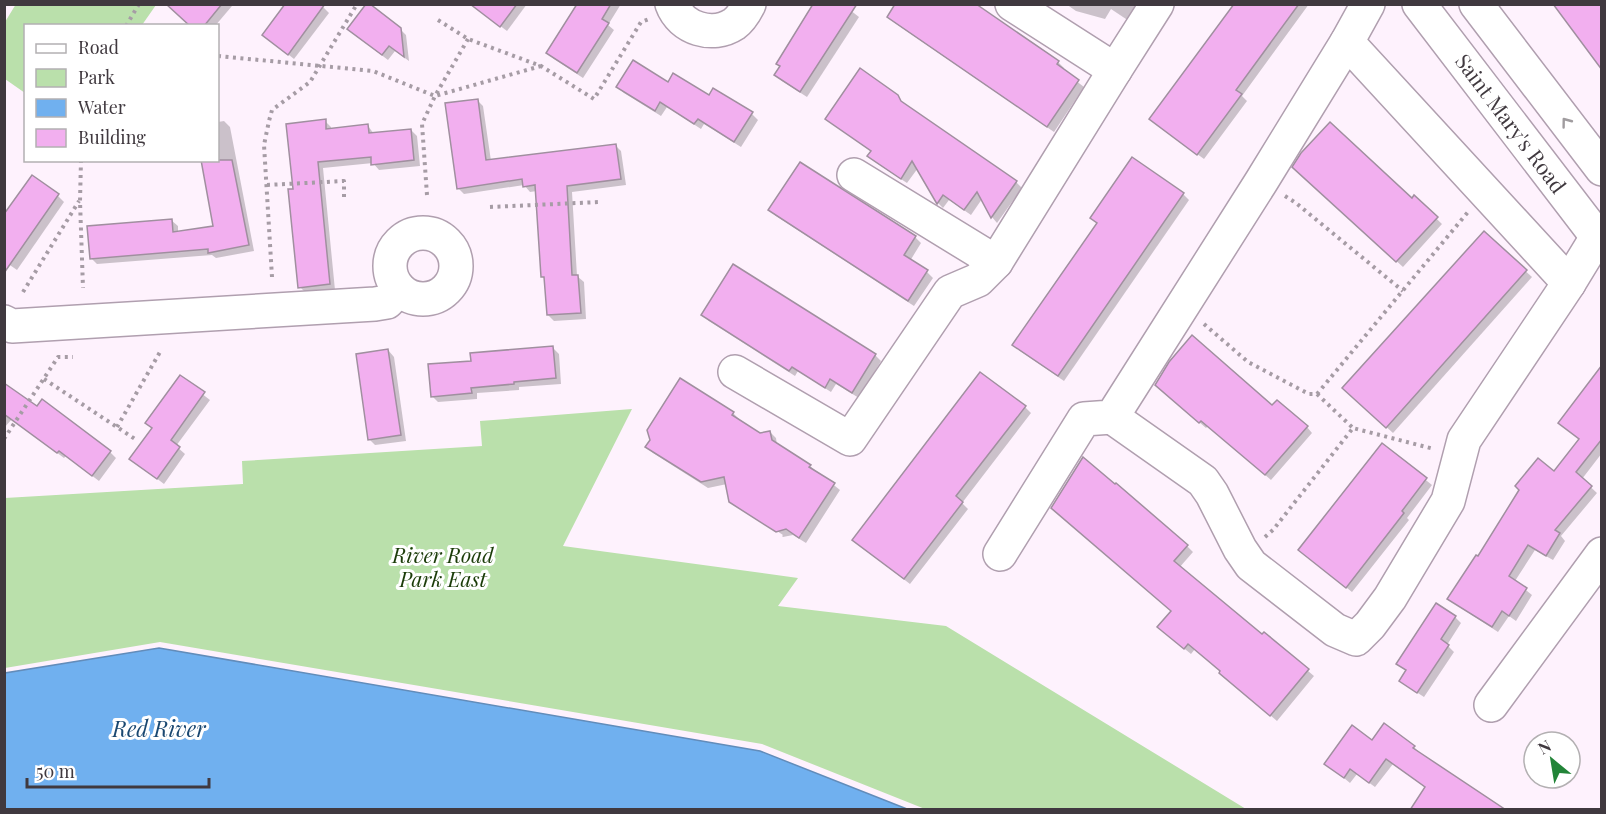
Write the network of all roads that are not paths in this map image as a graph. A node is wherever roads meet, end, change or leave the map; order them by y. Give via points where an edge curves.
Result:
1 (749, 4) edge
2 (1012, 4) edge
3 (1158, 4) edge
4 (1368, 4) edge
5 (1419, 4) edge
6 (1476, 4) edge
7 (673, 7) edge
8 (1347, 42) junction
9 (1115, 70) junction
10 (1602, 169) edge
11 (854, 175) dead end
12 (1600, 238) edge
13 (996, 262) junction
14 (1569, 283) junction
15 (399, 289) dead end
16 (4, 322) edge
17 (735, 372) dead end
18 (1112, 417) junction
19 (1000, 554) dead end
20 (1602, 554) edge
21 (1491, 705) dead end

1 - 7 main road via 734,24 708,31 694,28
2 - 9 main road
3 - 9 main road
4 - 8 main road
5 - 12 main road, Saint Mary's Road
10 -> 6 main road
8 - 14 main road
8 - 18 main road
9 - 13 main road
11 - 13 main road
12 - 14 main road
13 - 17 main road via 978,280 950,292 850,439
14 - 18 main road via 1464,440 1448,501 1390,598 1356,639 1335,630 1258,570 1240,549 1203,481
15 - 16 main road via 387,302 375,304 12,326
18 - 19 main road via 1084,419
20 - 21 main road

